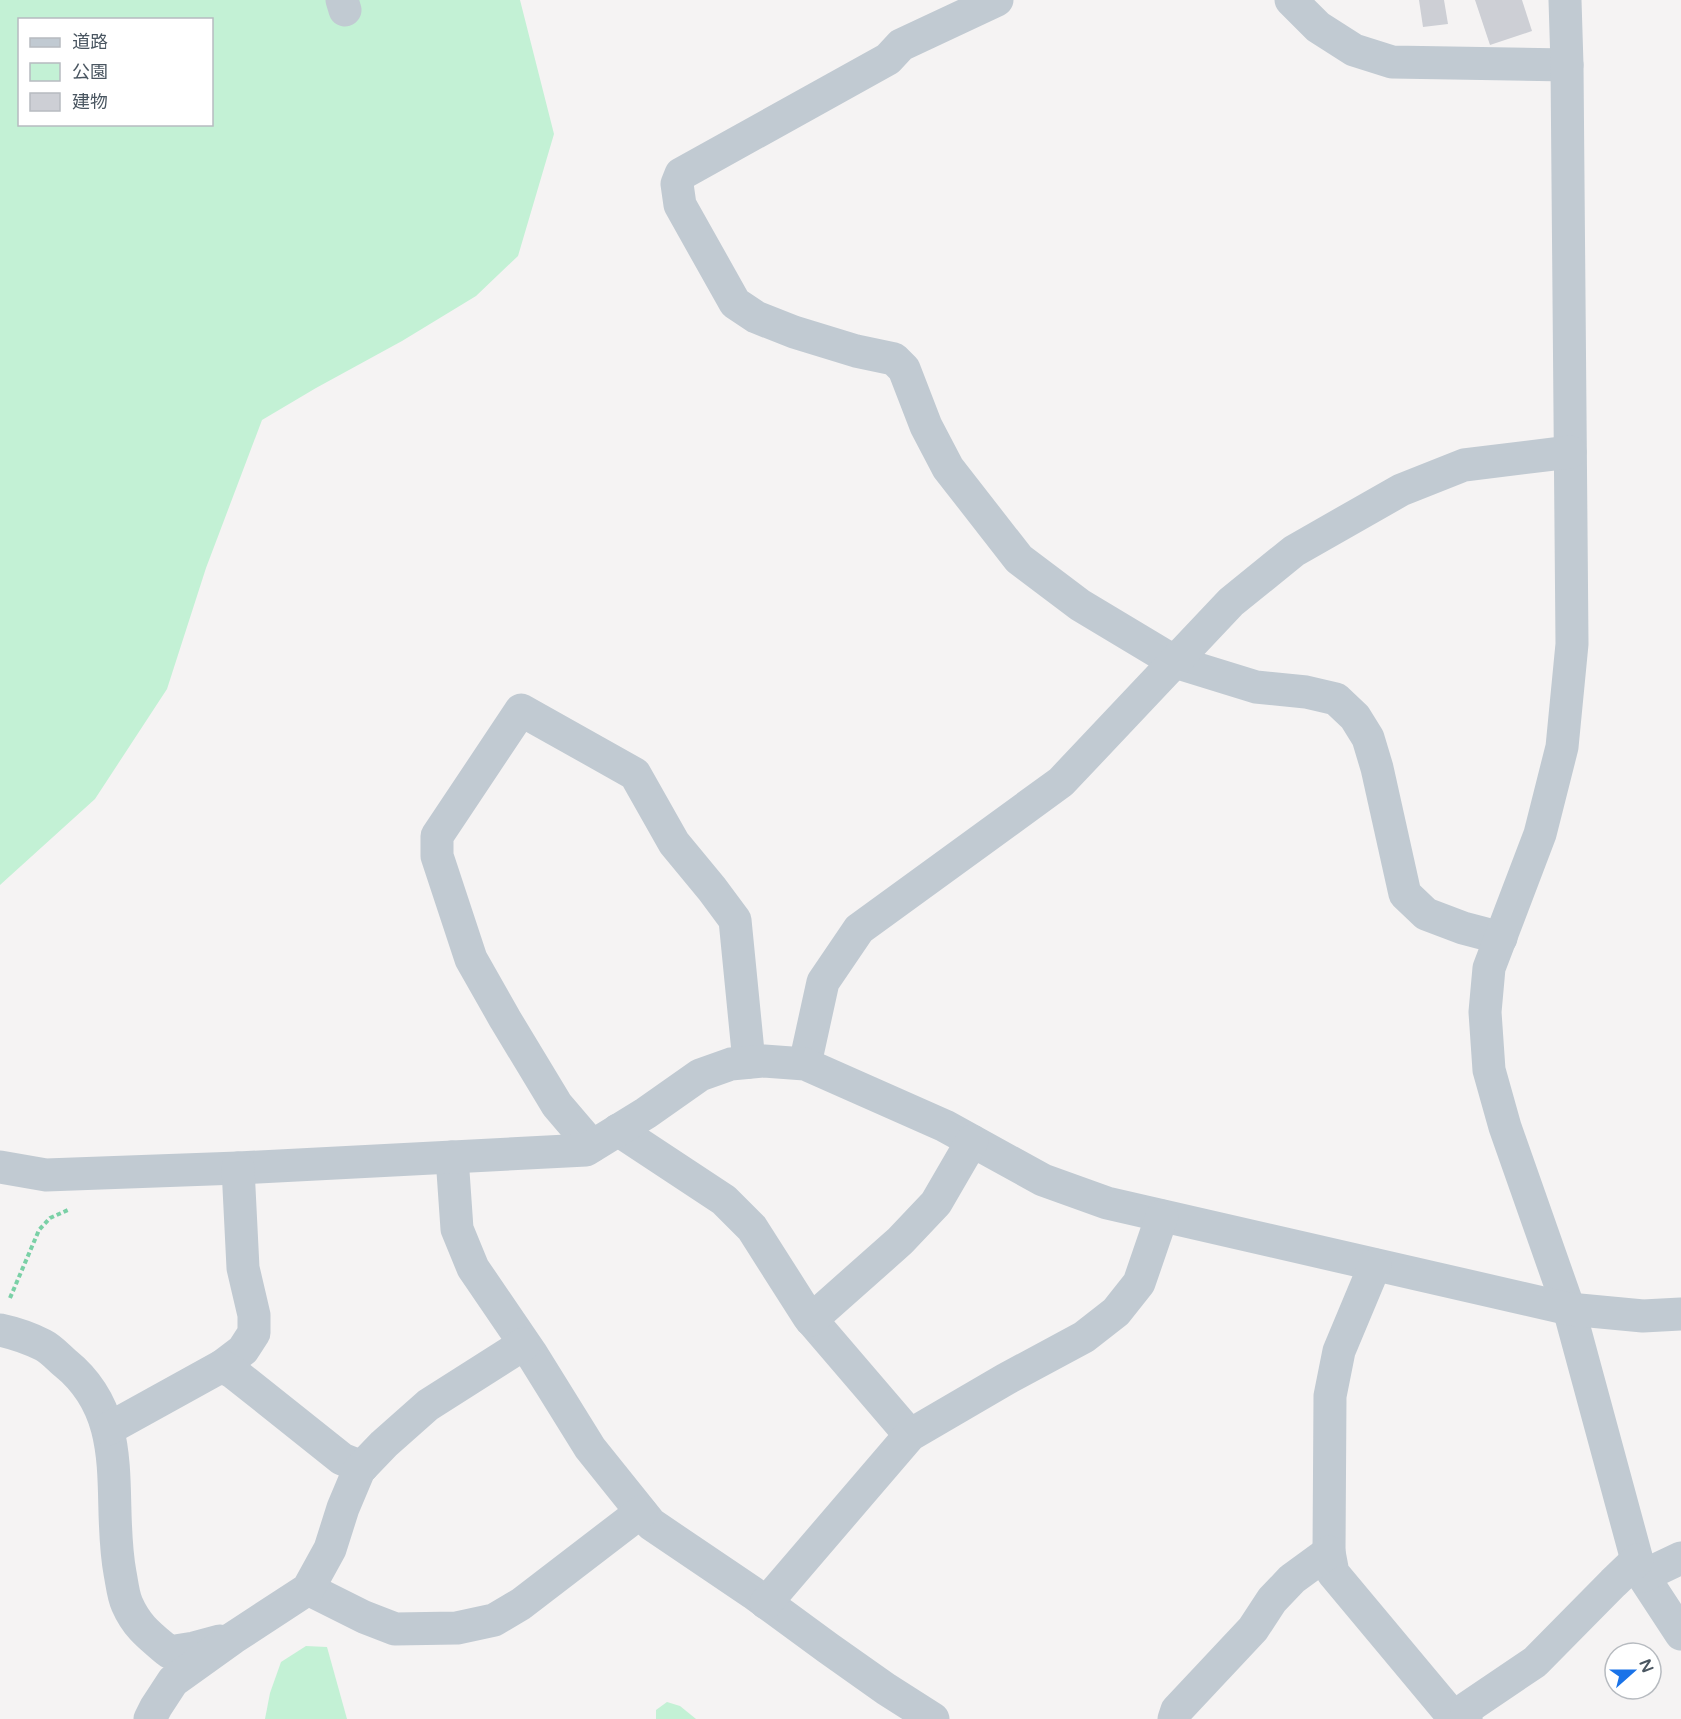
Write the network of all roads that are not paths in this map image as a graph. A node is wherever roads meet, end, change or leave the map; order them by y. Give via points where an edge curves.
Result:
1 (997, 0) edge
2 (1291, 0) edge
3 (1564, 0) edge
4 (1567, 65) junction
5 (1570, 452) junction
6 (1175, 662) junction
7 (1501, 938) junction
8 (749, 1062) junction
9 (805, 1064) junction
10 (605, 1138) junction
11 (972, 1141) junction
12 (452, 1157) junction
13 (0, 1167) edge
14 (238, 1168) junction
15 (1162, 1216) junction
16 (1375, 1265) junction
17 (1569, 1309) junction
18 (1681, 1314) edge
19 (4, 1316) edge
20 (811, 1320) junction
21 (524, 1344) junction
22 (222, 1366) junction
23 (108, 1429) junction
24 (910, 1435) junction
25 (362, 1467) junction
26 (641, 1512) junction
27 (1329, 1552) junction
28 (1681, 1558) edge
29 (1640, 1568) junction
30 (308, 1589) junction
31 (766, 1603) junction
32 (1681, 1634) edge
33 (232, 1638) junction
34 (150, 1719) edge
35 (933, 1719) edge
36 (1174, 1719) edge
37 (1455, 1719) edge
38 (1466, 1719) edge

1 - 6 street via 901,45 888,59 681,174 677,184 680,205 735,303 756,317 794,332 894,359 904,369 926,426 948,468 1019,558 1080,605
2 - 4 street via 1318,27 1354,50 1392,62
3 - 4 street
4 - 5 street
5 - 6 street via 1464,465 1401,490 1294,551 1231,602
5 - 7 street via 1572,644 1562,747 1540,834
6 - 7 street via 1256,687 1336,699 1355,717 1368,738 1405,894 1426,914
6 - 9 street via 1061,782 859,928 823,982
7 - 17 street via 1489,968 1485,1012 1489,1070
8 - 9 street
8 - 10 street via 700,1075
8 - 10 street via 735,920 674,843 635,774 521,710 437,836 437,856 471,959 505,1019 557,1106
9 - 11 street
10 - 12 street via 586,1150
10 - 20 street via 724,1200 752,1228
11 - 15 street via 1043,1180 1107,1203
11 - 20 street via 936,1203 900,1241
12 - 14 street
12 - 21 street via 458,1229 473,1268
13 - 14 street via 46,1175
14 - 22 street via 243,1268 254,1315 254,1333 243,1350
15 - 16 street
15 - 24 street via 1139,1283 1116,1312 1084,1337
16 - 17 street
16 - 27 street via 1339,1351 1329,1396
17 - 18 street via 1643,1316
17 - 29 street
19 - 23 street via 8,1331 44,1346 76,1371 96,1398
20 - 24 street
21 - 25 street via 428,1405
21 - 26 street via 590,1448
22 - 23 street
22 - 25 street via 342,1459
23 - 33 street via 114,1468 116,1551 126,1602 139,1626 169,1652
24 - 31 street
25 - 30 street via 330,1549
26 - 30 street via 521,1604 494,1620 456,1628 394,1629
26 - 31 street via 651,1524
27 - 36 street via 1292,1579 1272,1600 1253,1629
27 - 37 street via 1333,1573
28 - 29 street
29 - 32 street
29 - 38 street via 1613,1583 1535,1662 1467,1708
30 - 33 street
31 - 35 street
33 - 34 street via 173,1681

